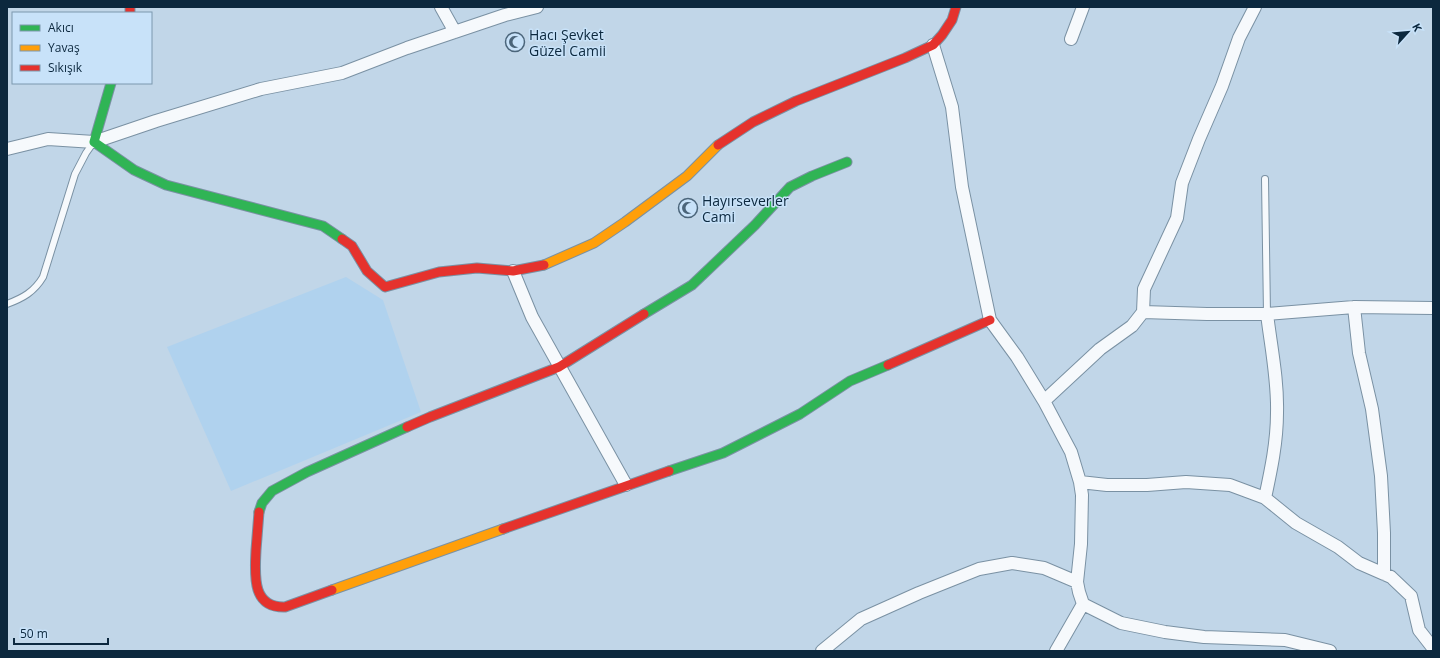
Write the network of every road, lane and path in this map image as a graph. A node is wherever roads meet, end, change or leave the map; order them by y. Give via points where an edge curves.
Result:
1 (441, 7) edge
2 (537, 7) edge
3 (956, 7) edge
4 (1083, 7) edge
5 (1255, 7) edge
6 (455, 32) junction
7 (1071, 38) dead end
8 (933, 45) junction
9 (111, 84) edge
10 (94, 142) junction
11 (7, 149) edge
12 (847, 162) dead end
13 (1265, 179) dead end
14 (513, 271) junction
15 (7, 304) edge
16 (1354, 307) junction
17 (1433, 308) edge
18 (1143, 312) junction
19 (1267, 314) junction
20 (990, 320) junction
21 (559, 367) junction
22 (1044, 401) junction
23 (1080, 482) junction
24 (626, 485) junction
25 (1265, 498) junction
26 (1384, 574) junction
27 (1077, 582) junction
28 (1084, 604) junction
29 (1433, 648) edge
30 (822, 651) edge
31 (1056, 651) edge
32 (1330, 651) edge

1 - 6 street
2 - 6 street
3 - 8 street via 952,20
4 - 7 street
5 - 18 street via 1182,183 1177,218 1144,290
6 - 10 street via 342,73 261,89
8 - 14 street via 796,101 753,122 716,146 687,176 594,243 545,265
8 - 20 street via 952,107 962,187
9 - 10 street
10 - 11 street via 48,139
10 - 14 street via 134,170 166,185 323,226 352,246 367,271 385,287 439,272 477,268
10 - 15 lane via 75,174 43,277 29,294
12 - 21 street via 790,188 692,286
13 - 19 lane
14 - 21 street via 532,317
16 - 17 street
16 - 19 street
16 - 26 street via 1359,353 1372,409 1381,476
18 - 19 street
18 - 22 street via 1132,326 1100,349
19 - 25 street via 1276,381 1277,414 1274,456
20 - 22 street
20 - 24 street via 850,381 800,414 724,453
21 - 24 street
21 - 24 street via 430,418 308,472 272,491 262,502 259,510 255,574 261,598 273,607 285,607
22 - 23 street via 1071,452
23 - 25 street via 1107,485 1186,482 1230,485
23 - 27 street via 1081,544
25 - 26 street via 1296,523 1338,547 1359,563
26 - 29 street via 1391,577 1411,596 1419,630
27 - 28 street
27 - 30 street via 1044,568 1012,563 979,570 861,619
28 - 31 street
28 - 32 street via 1121,623 1165,632 1285,640

